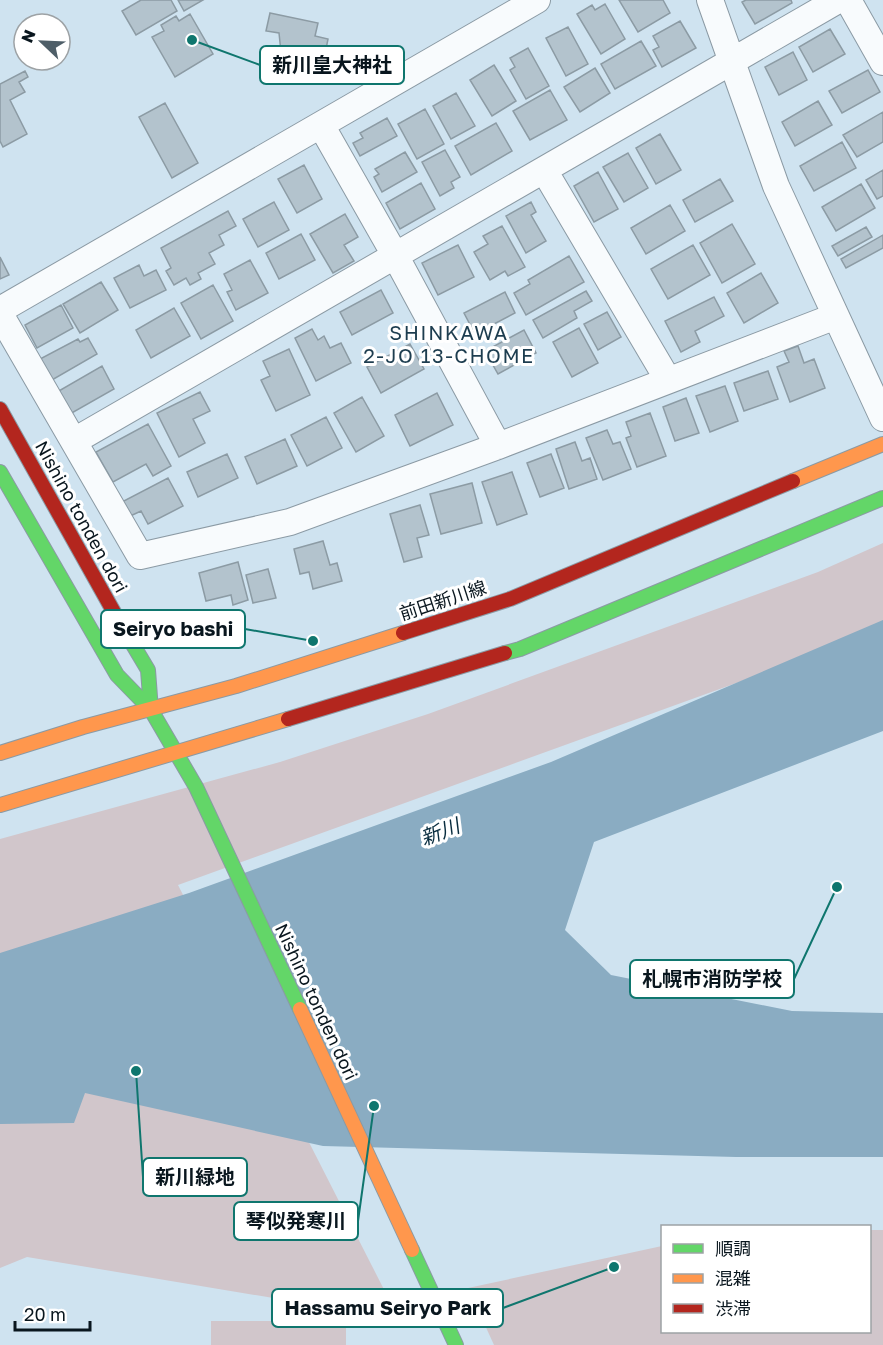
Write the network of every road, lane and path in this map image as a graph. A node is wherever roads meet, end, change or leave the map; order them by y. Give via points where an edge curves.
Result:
1 (537, 0) edge
2 (710, 0) edge
3 (838, 0) edge
4 (848, 0) edge
5 (732, 62) junction
6 (883, 62) edge
7 (321, 125) junction
8 (544, 170) junction
9 (396, 256) junction
10 (0, 312) edge
11 (836, 316) junction
12 (668, 380) junction
13 (0, 409) edge
14 (883, 418) edge
15 (74, 441) junction
16 (883, 444) edge
17 (498, 446) junction
18 (0, 472) edge
19 (883, 498) edge
20 (151, 710) junction
21 (0, 753) edge
22 (177, 753) junction
23 (0, 805) edge
24 (456, 1345) edge

1 - 7 street
2 - 5 street
3 - 5 street
4 - 6 street
5 - 8 street
5 - 11 street via 776,186
7 - 9 street
7 - 10 street
8 - 9 street
8 - 12 street
9 - 15 street
9 - 17 street
10 - 15 street
11 - 12 street
11 - 14 street
12 - 17 street
13 - 20 main road, Nishino tonden dori via 148,670
15 - 17 street via 140,556 291,522
16 - 20 main road, 前田新川線 via 510,599
18 - 20 main road, Nishino tonden dori via 117,675
19 - 22 main road via 520,649
20 - 21 main road, 前田新川線
20 - 22 main road, Nishino tonden dori
22 - 23 main road
22 - 24 main road, Nishino tonden dori

